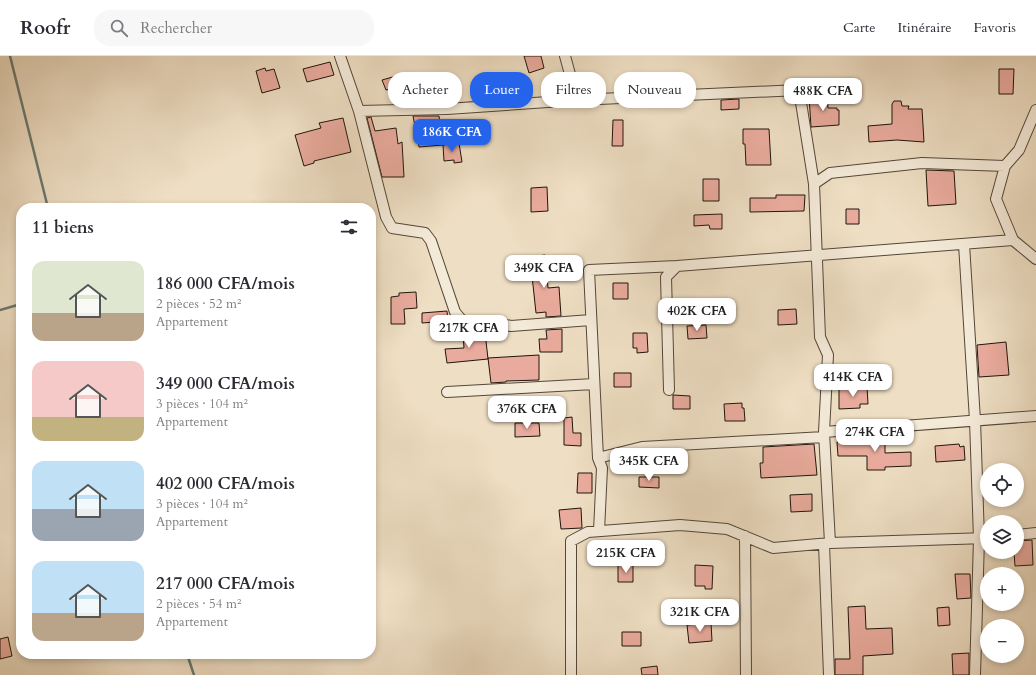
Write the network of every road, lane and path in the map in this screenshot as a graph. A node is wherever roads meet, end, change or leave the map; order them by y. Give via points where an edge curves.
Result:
1 (340, 56) edge
2 (565, 56) edge
3 (569, 72) edge
4 (606, 99) edge
5 (541, 102) edge
6 (1036, 110) edge
7 (359, 111) junction
8 (1005, 166) junction
9 (814, 184) junction
10 (1013, 240) junction
11 (964, 244) junction
12 (817, 254) junction
13 (1036, 259) edge
14 (677, 266) junction
15 (591, 320) junction
16 (594, 384) junction
17 (669, 390) dead end
18 (447, 392) dead end
19 (1036, 416) edge
20 (975, 420) junction
21 (824, 434) junction
22 (598, 458) junction
23 (981, 515) edge
24 (599, 531) junction
25 (1036, 533) edge
26 (1024, 534) edge
27 (745, 536) junction
28 (980, 539) edge
29 (827, 544) junction
30 (982, 559) edge
31 (571, 675) edge
32 (746, 675) edge
33 (829, 675) edge
34 (975, 675) edge

1 - 7 street
2 - 3 street
4 - 9 street via 799,90
5 - 7 street via 447,109
6 - 8 street via 1019,150
7 - 15 street via 386,217 392,228 425,233 431,241 455,312 464,324 489,322 510,326
8 - 9 street via 922,163 830,173
8 - 10 street via 996,199
9 - 12 street
10 - 11 street
10 - 13 street
11 - 12 street
11 - 20 street
12 - 14 street
12 - 21 street via 820,337 828,355
14 - 15 street via 589,270
14 - 17 street via 666,276
15 - 16 street
16 - 18 street
16 - 22 street
19 - 20 street
20 - 21 street
20 - 23 street
21 - 22 street via 642,446
21 - 29 street
22 - 24 street via 602,468
24 - 27 street via 680,525 727,529
24 - 31 street via 588,532 571,541
25 - 26 street
27 - 29 street via 773,548
27 - 32 street
28 - 29 street
29 - 33 street
30 - 34 street

